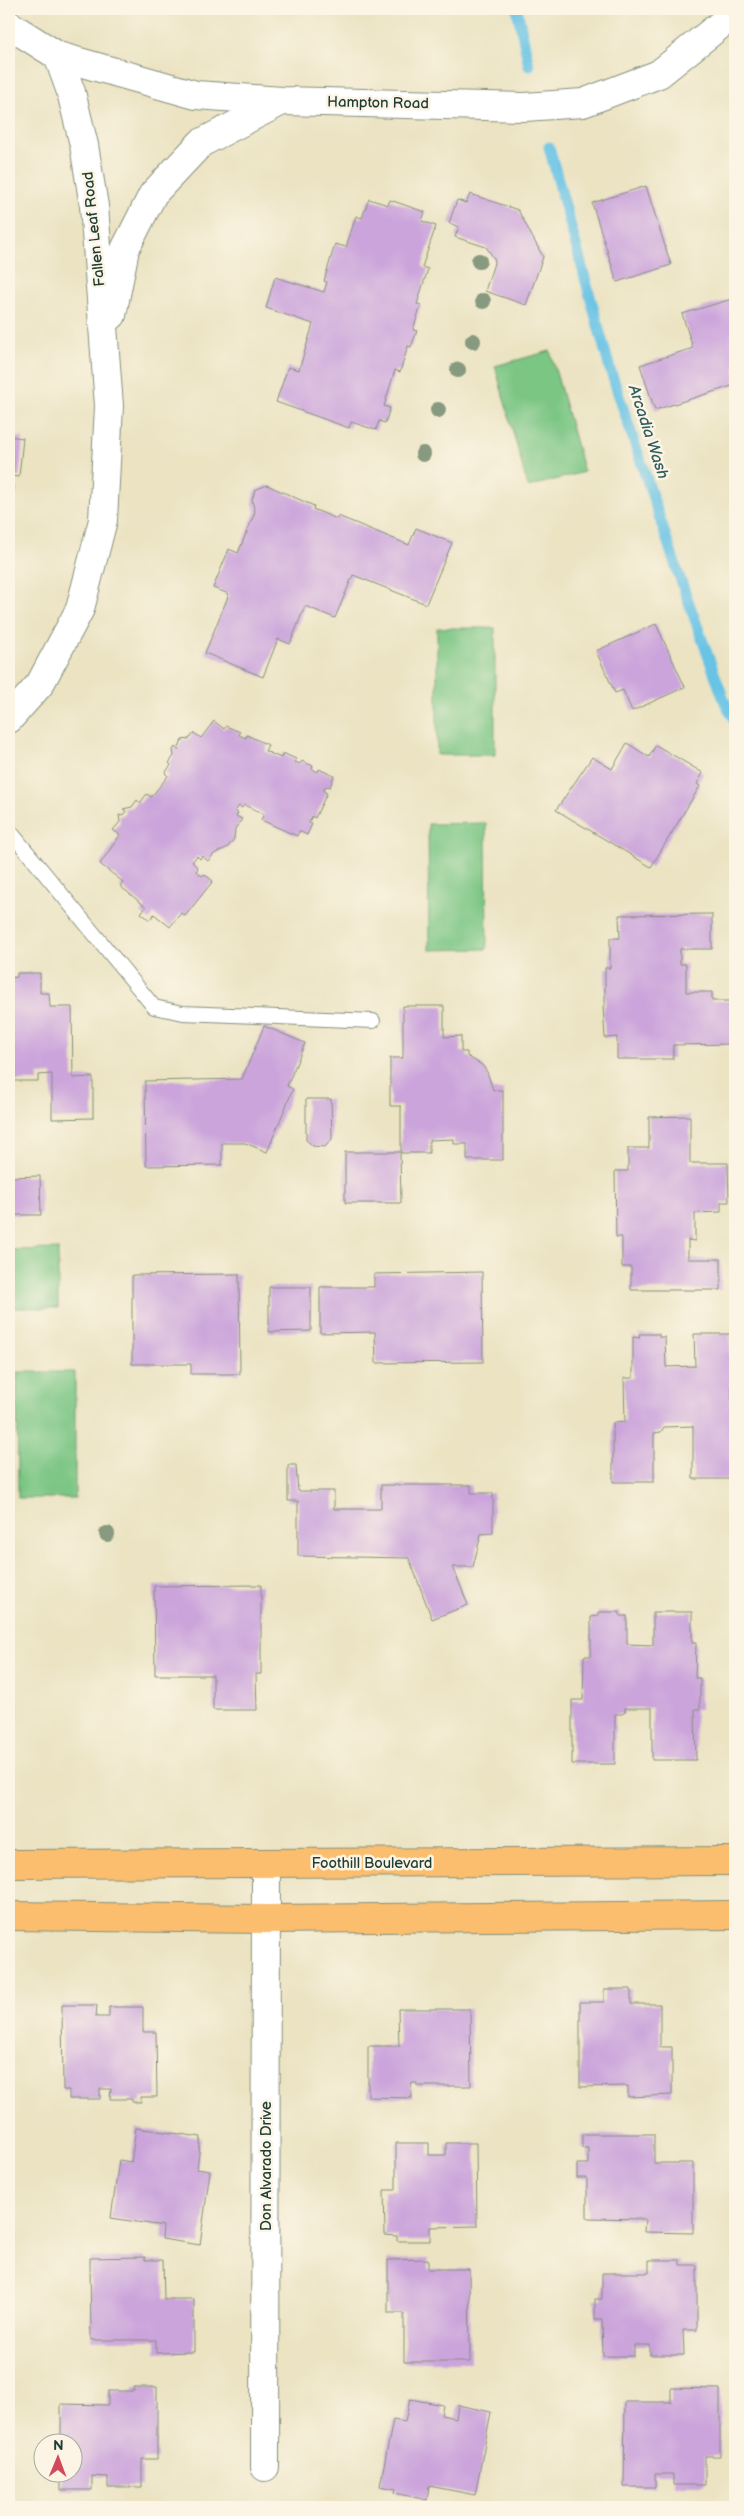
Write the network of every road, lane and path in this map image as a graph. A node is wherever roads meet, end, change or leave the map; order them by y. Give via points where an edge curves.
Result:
1 (735, 13) edge
2 (9, 25) edge
3 (58, 56) junction
4 (282, 101) junction
5 (109, 406) junction
6 (9, 719) edge
7 (9, 830) edge
8 (373, 1021) dead end
9 (735, 1861) edge
10 (9, 1864) edge
11 (266, 1864) junction
12 (735, 1915) edge
13 (9, 1916) edge
14 (267, 1919) junction
15 (265, 2467) dead end

1 - 4 street, Hampton Road via 659,74 583,103 524,107
2 - 3 street, Hampton Road
3 - 4 street, Hampton Road via 196,95
3 - 5 street, Fallen Leaf Road via 84,145 94,206
4 - 5 street, Fallen Leaf Road via 201,143 154,194 125,249 112,317
5 - 6 street, Fallen Leaf Road via 103,520 80,609 40,684
7 - 8 lane via 154,1007 183,1013
9 - 11 main road, Foothill Boulevard
10 - 11 main road, Foothill Boulevard
11 - 14 street, Don Alvarado Drive
12 - 14 main road
13 - 14 main road
14 - 15 street, Don Alvarado Drive

